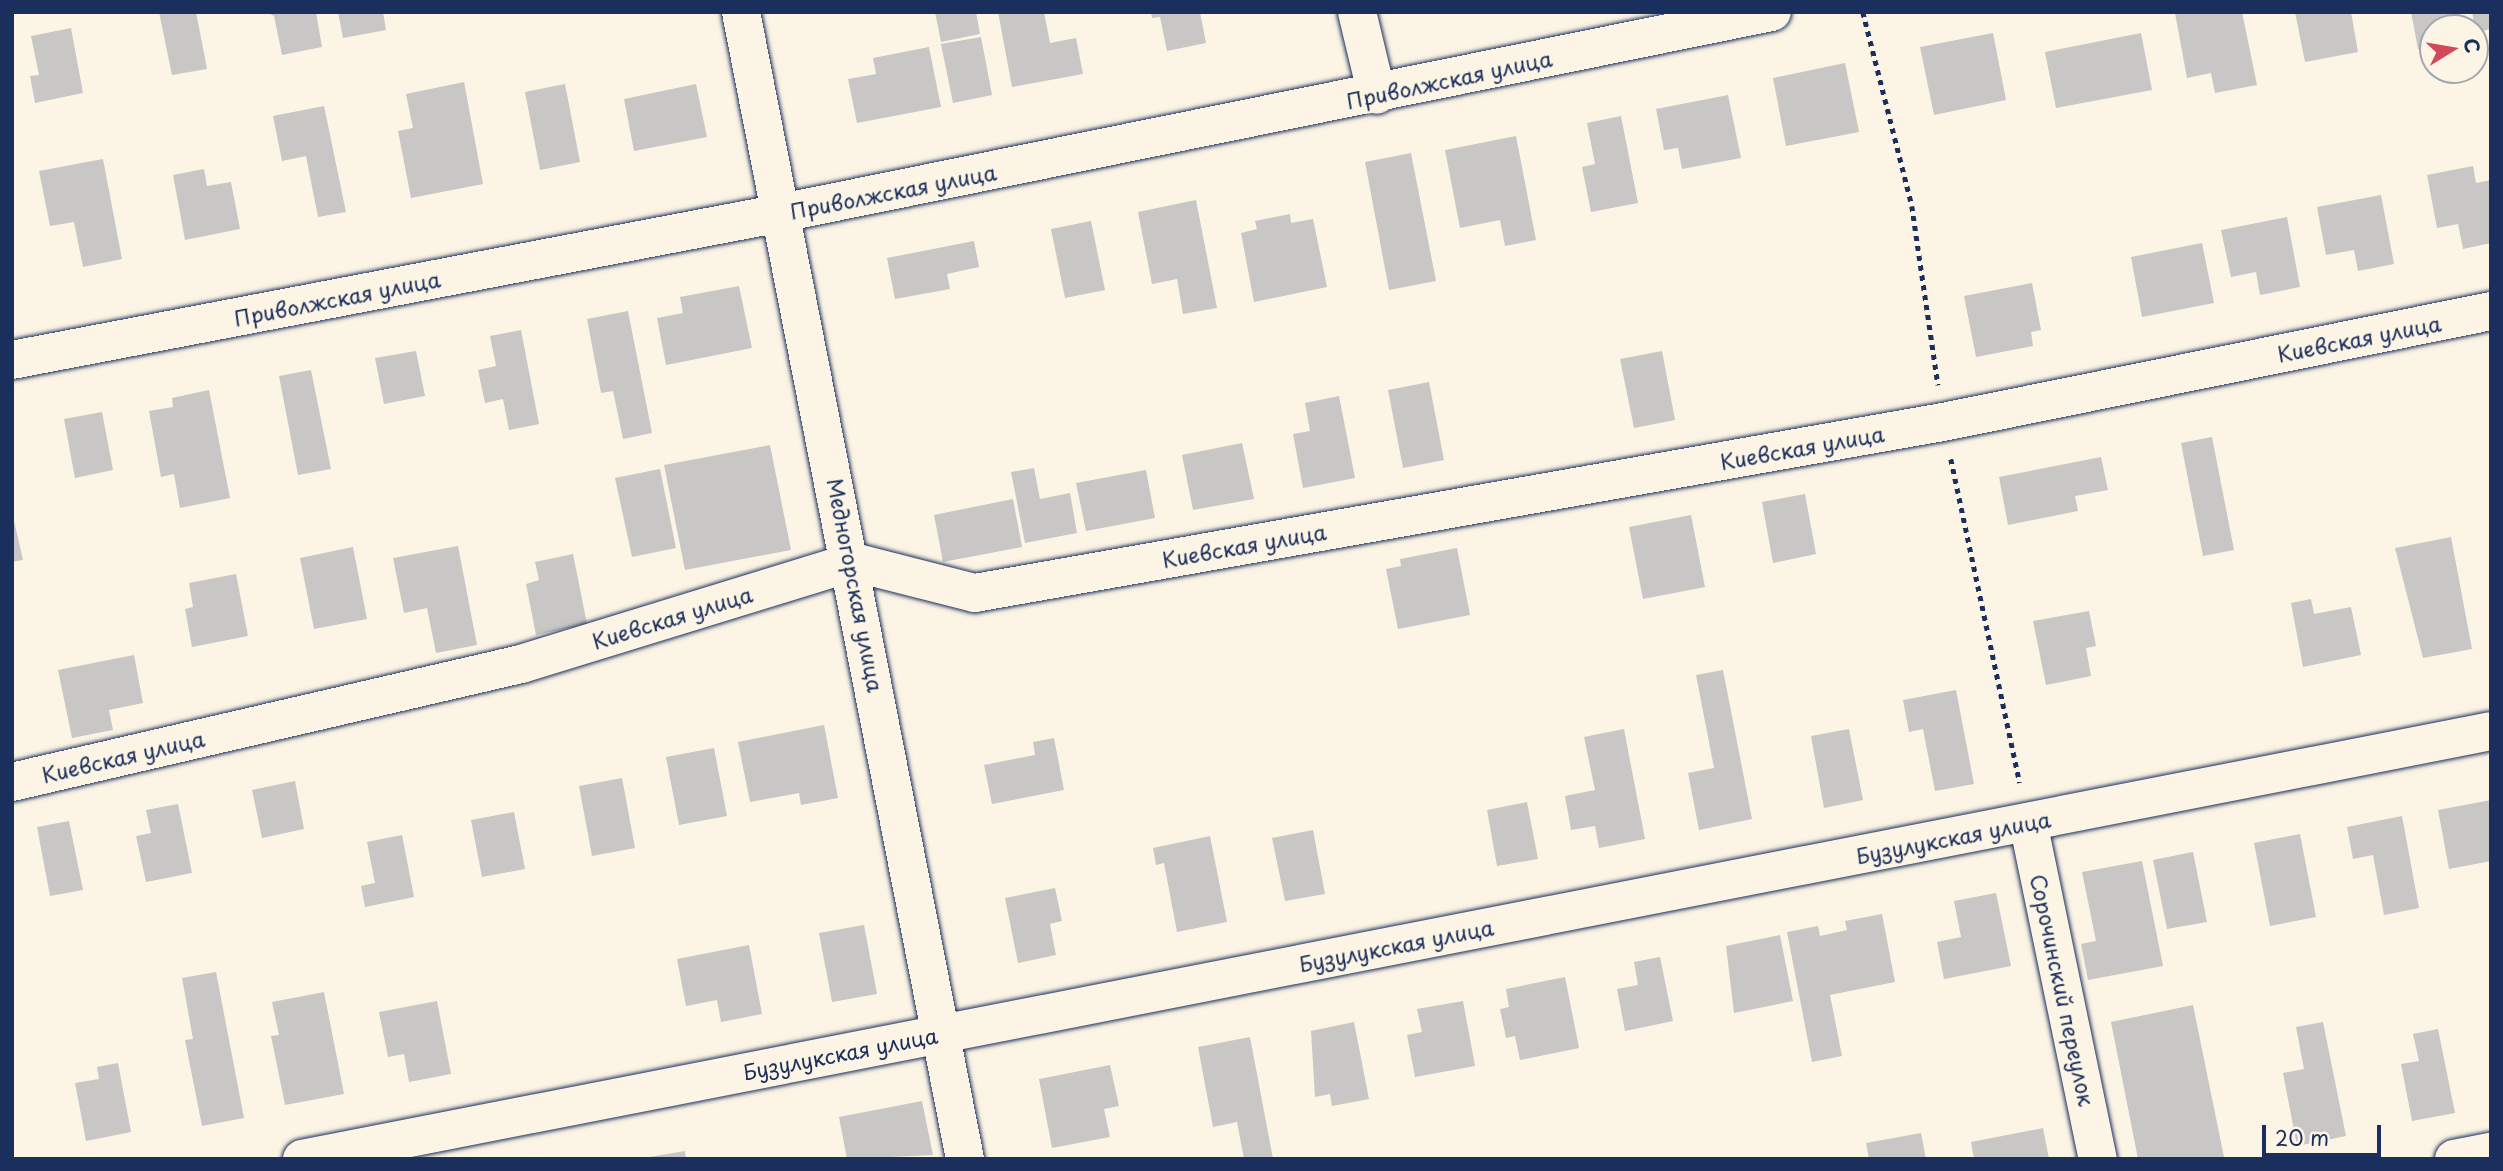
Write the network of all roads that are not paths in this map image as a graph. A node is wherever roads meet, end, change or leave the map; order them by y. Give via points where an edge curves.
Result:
1 (741, 12) edge
2 (1357, 12) edge
3 (1772, 12) edge
4 (1377, 95) junction
5 (781, 213) junction
6 (2491, 311) edge
7 (12, 360) edge
8 (853, 562) junction
9 (2491, 731) edge
10 (12, 782) edge
11 (2028, 822) junction
12 (940, 1034) junction
13 (2491, 1152) edge
14 (302, 1159) edge
15 (965, 1159) edge
16 (2098, 1159) edge
17 (2454, 1159) edge

1 - 5 street, Медногорская улица
2 - 4 street
3 - 4 street, Приволжская улица
4 - 5 street, Приволжская улица
5 - 7 street, Приволжская улица
5 - 8 street, Медногорская улица
6 - 8 street, Киевская улица via 1943,422 975,593
8 - 10 street, Киевская улица via 521,664
8 - 12 street, Медногорская улица
9 - 11 street, Бузулукская улица
11 - 12 street, Бузулукская улица
11 - 16 street, Сорочинский переулок
12 - 14 street, Бузулукская улица
12 - 15 street, Медногорская улица
13 - 17 street

